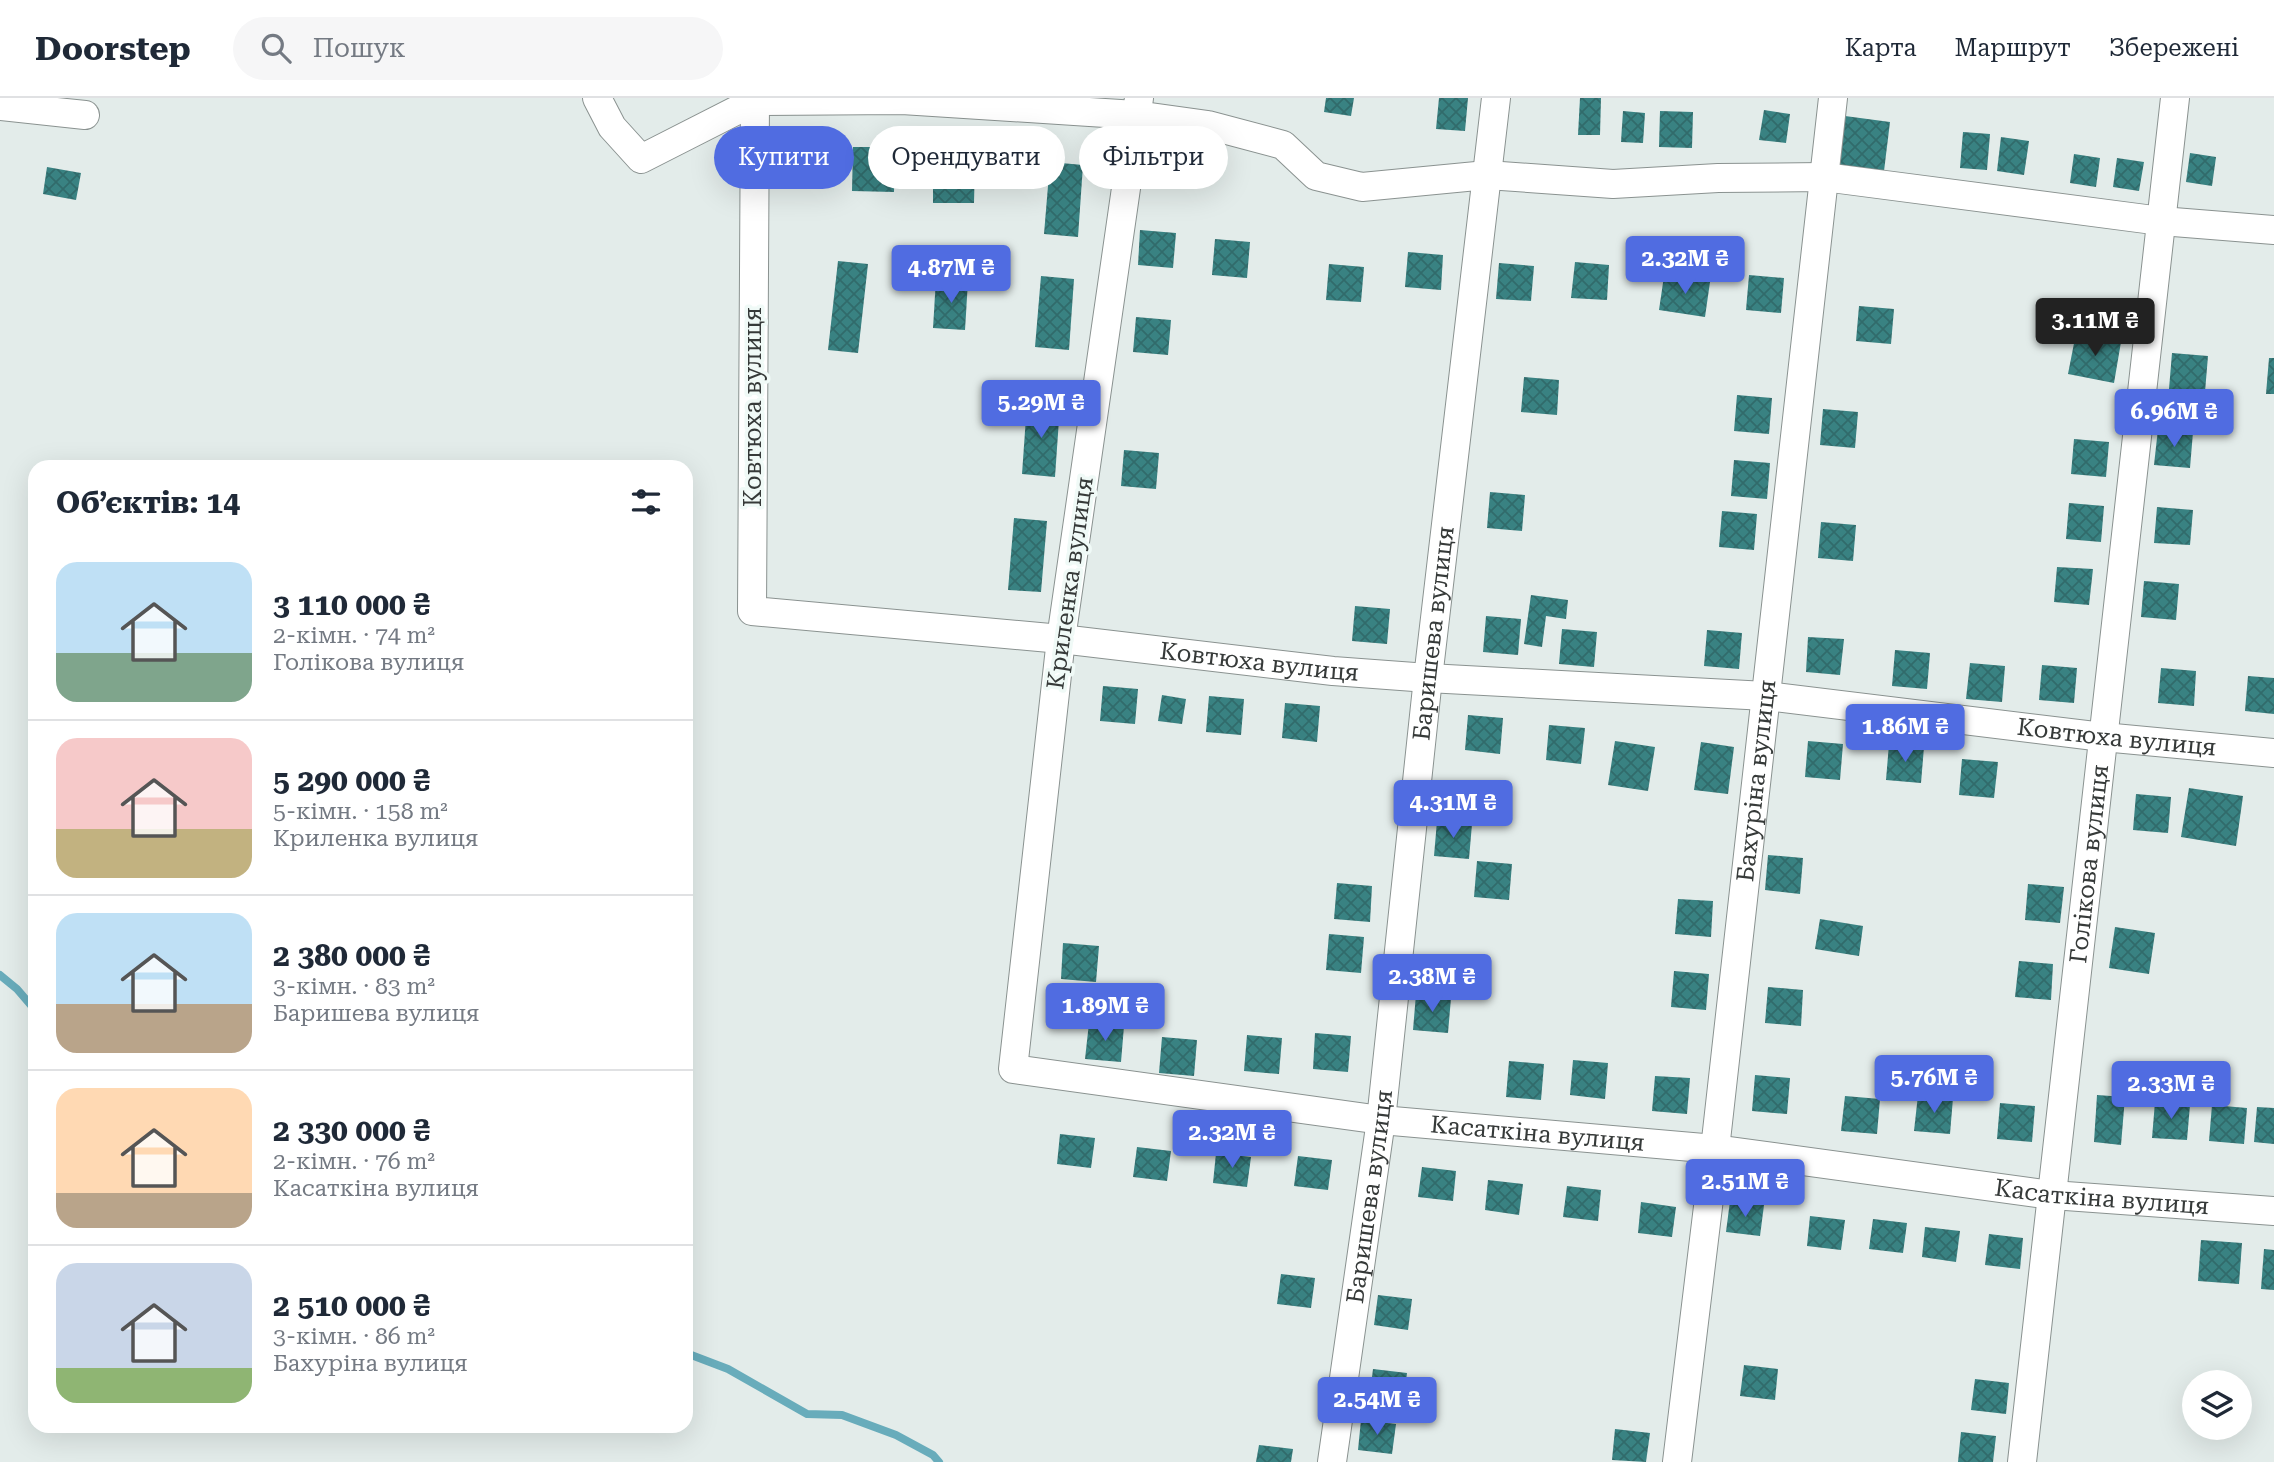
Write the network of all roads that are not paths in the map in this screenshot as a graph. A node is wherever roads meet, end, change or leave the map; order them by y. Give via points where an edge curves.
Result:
1 (597, 98) edge
2 (1496, 98) edge
3 (1833, 98) edge
4 (2175, 98) edge
5 (755, 101) junction
6 (0, 106) edge
7 (1137, 107) edge
8 (85, 115) dead end
9 (1488, 175) junction
10 (1824, 177) junction
11 (2161, 221) junction
12 (2274, 230) edge
13 (1060, 639) junction
14 (1428, 678) junction
15 (1766, 696) junction
16 (2103, 737) junction
17 (2274, 753) edge
18 (1013, 1069) joint
19 (1381, 1120) junction
20 (1715, 1149) junction
21 (2052, 1195) junction
22 (2274, 1210) edge
23 (1332, 1462) edge
24 (1677, 1462) edge
25 (2022, 1462) edge

1 - 5 street via 612,127 641,159
2 - 9 street, Баришева вулиця
3 - 10 street, Бахуріна вулиця
4 - 11 street, Голікова вулиця
5 - 7 street
5 - 13 street, Ковтюха вулиця via 752,611
6 - 8 street
7 - 9 street via 1283,145 1316,176 1362,187
7 - 13 street, Криленка вулиця
9 - 10 street via 1613,184
9 - 14 street, Баришева вулиця
10 - 11 street
10 - 15 street, Бахуріна вулиця
11 - 12 street
11 - 16 street, Голікова вулиця
13 - 14 street, Ковтюха вулиця
13 - 18 street, Криленка вулиця
14 - 15 street, Ковтюха вулиця
14 - 19 street, Баришева вулиця
15 - 16 street, Ковтюха вулиця
15 - 20 street, Бахуріна вулиця
16 - 17 street, Ковтюха вулиця
16 - 21 street, Голікова вулиця
18 - 19 street, Касаткіна вулиця
19 - 20 street, Касаткіна вулиця
19 - 23 street, Баришева вулиця
20 - 21 street, Касаткіна вулиця
20 - 24 street, Бахуріна вулиця
21 - 22 street, Касаткіна вулиця
21 - 25 street, Голікова вулиця

